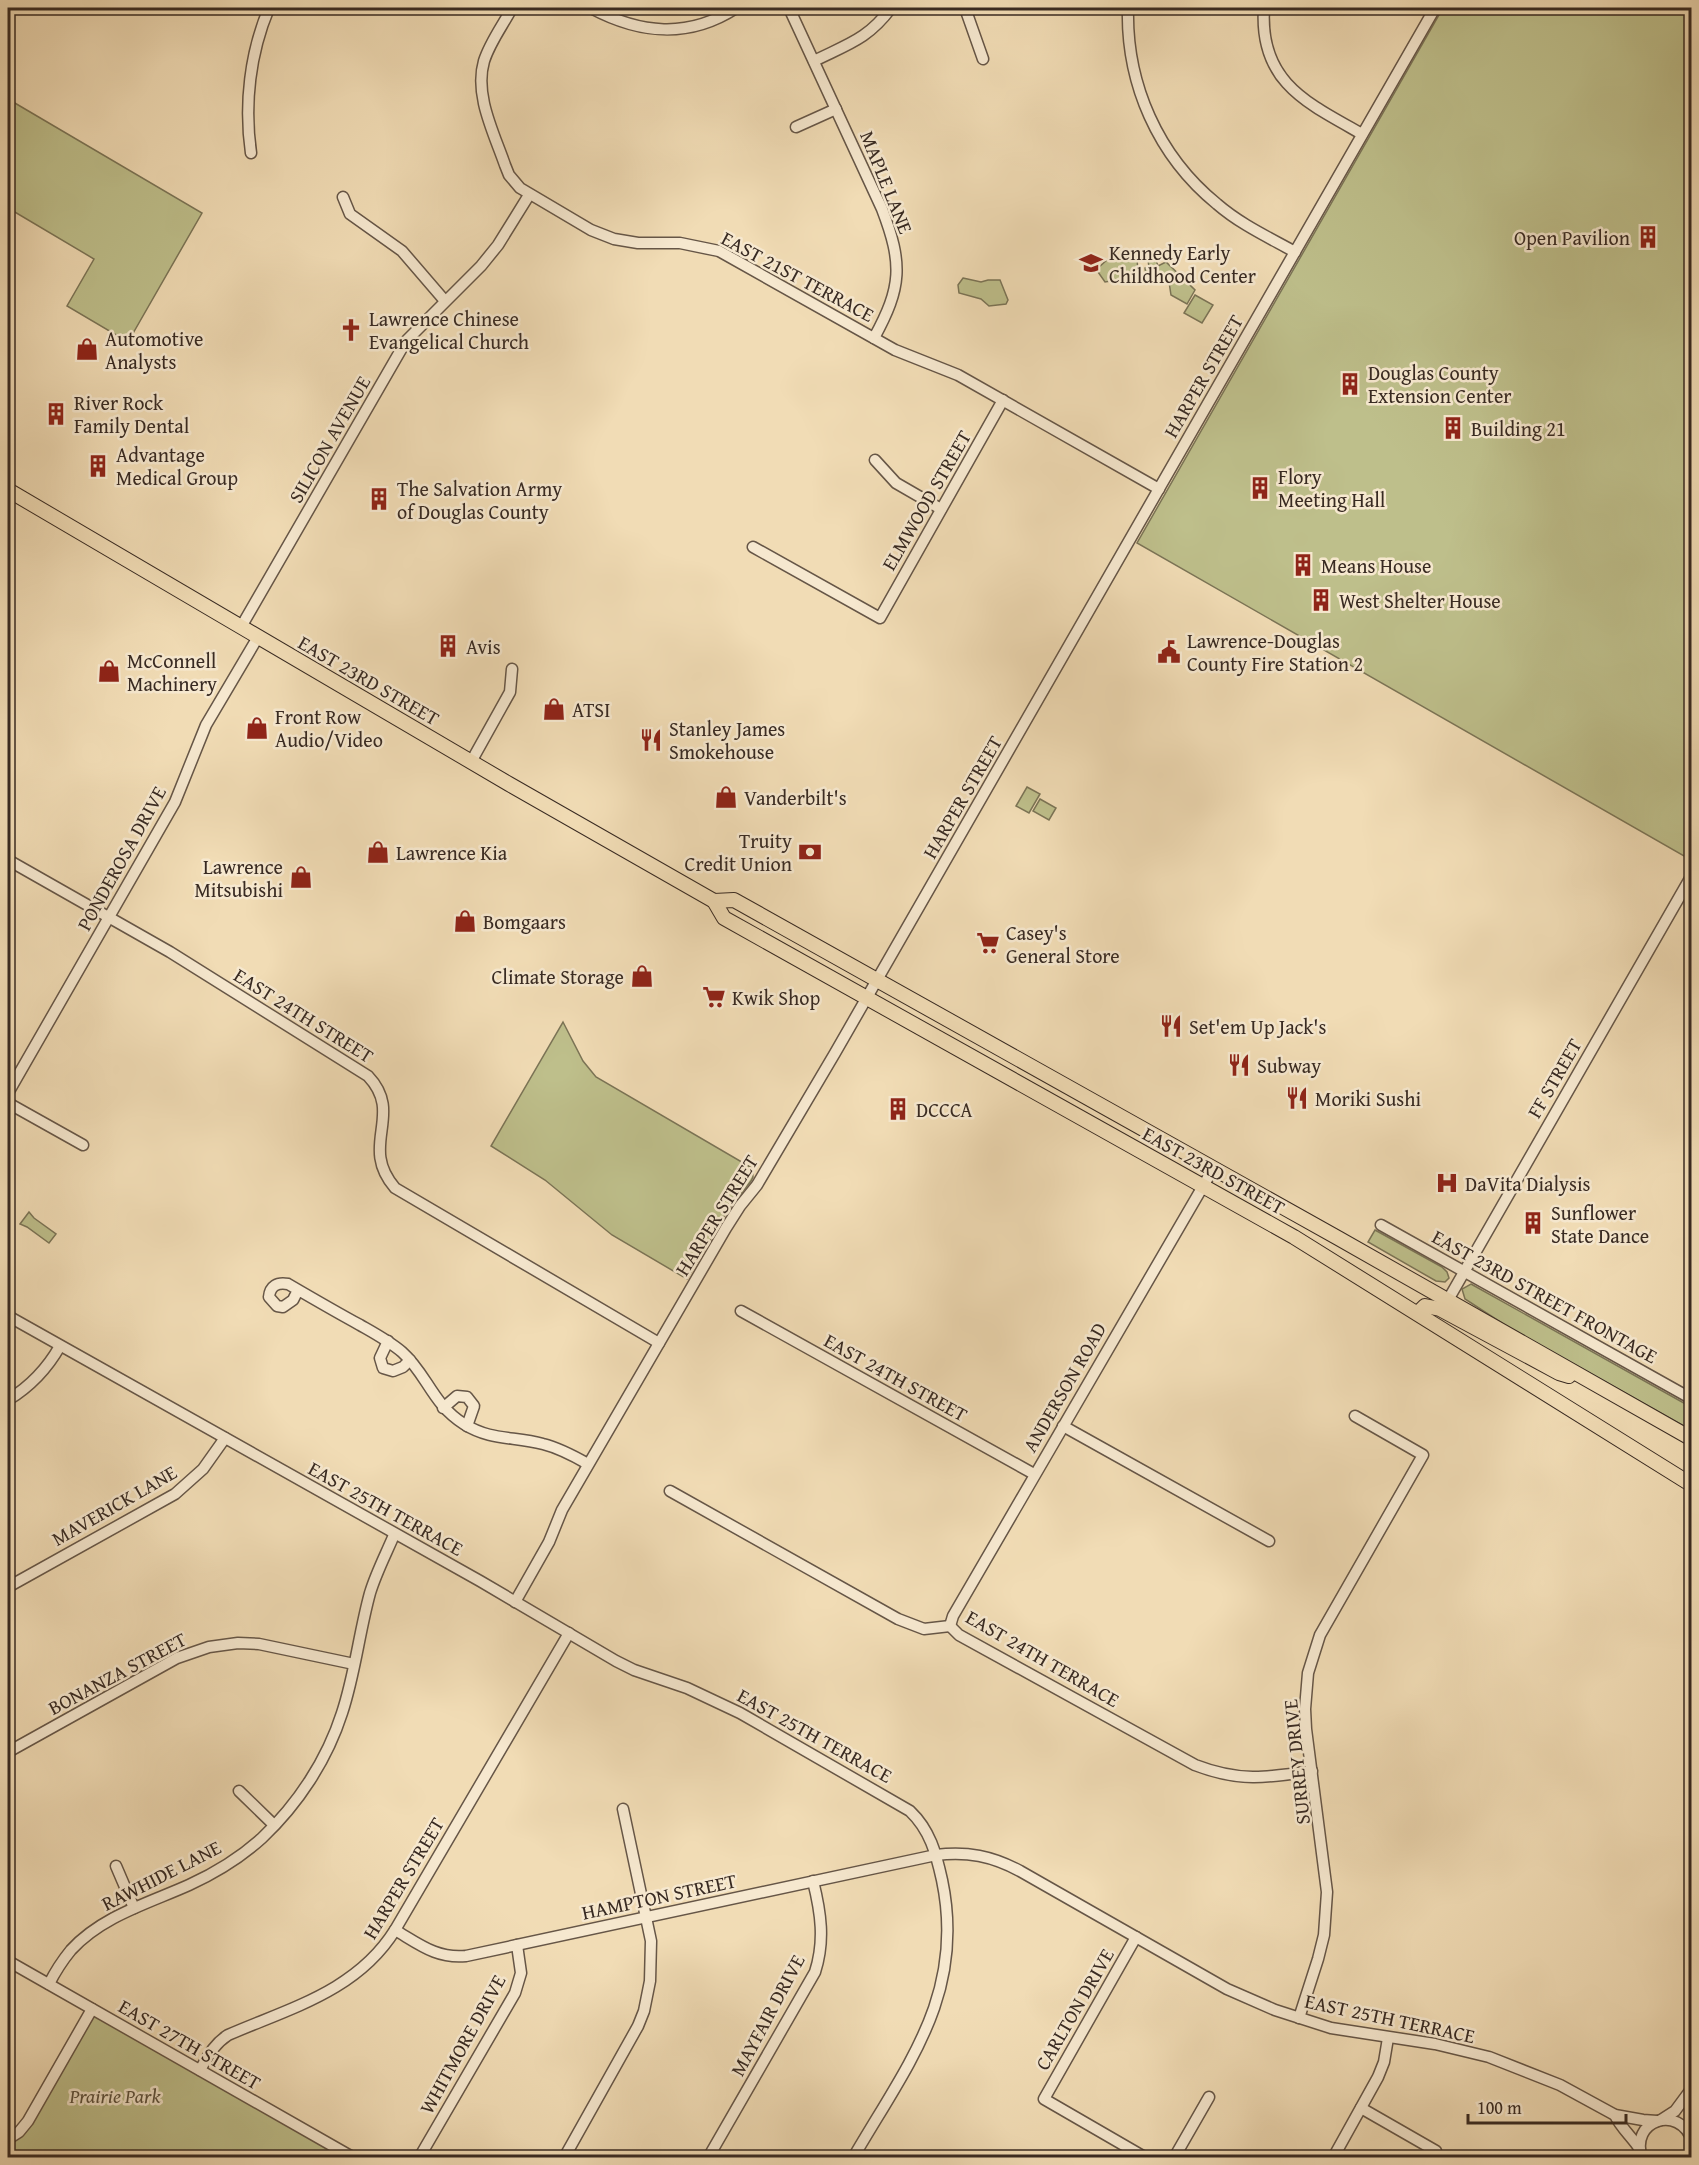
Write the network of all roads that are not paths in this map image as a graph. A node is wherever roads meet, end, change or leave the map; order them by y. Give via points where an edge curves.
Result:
1 (269, 8) edge
2 (513, 8) edge
3 (591, 8) edge
4 (736, 8) edge
5 (789, 8) edge
6 (891, 8) edge
7 (965, 8) edge
8 (1128, 8) edge
9 (1264, 8) edge
10 (1435, 8) edge
11 (983, 59) dead end
12 (814, 61) junction
13 (836, 109) junction
14 (795, 127) dead end
15 (1362, 134) junction
16 (251, 153) dead end
17 (530, 195) junction
18 (343, 197) dead end
19 (1294, 252) junction
20 (446, 301) junction
21 (874, 338) junction
22 (1003, 400) junction
23 (875, 460) dead end
24 (1159, 489) junction
25 (8, 490) edge
26 (942, 509) junction
27 (753, 547) dead end
28 (241, 627) junction
29 (258, 637) junction
30 (512, 669) dead end
31 (471, 762) junction
32 (8, 860) edge
33 (1692, 875) edge
34 (714, 901) junction
35 (109, 917) junction
36 (877, 981) junction
37 (867, 998) junction
38 (8, 1093) edge
39 (8, 1103) edge
40 (83, 1145) dead end
41 (1213, 1169) junction
42 (1203, 1186) junction
43 (1382, 1226) dead end
44 (1464, 1272) junction
45 (298, 1290) dead end
46 (1448, 1300) junction
47 (741, 1311) dead end
48 (1418, 1313) junction
49 (8, 1316) edge
50 (388, 1341) junction
51 (659, 1343) junction
52 (60, 1346) junction
53 (410, 1360) junction
54 (1589, 1380) junction
55 (1692, 1399) edge
56 (8, 1400) edge
57 (443, 1408) junction
58 (1355, 1416) dead end
59 (467, 1426) junction
60 (1063, 1426) junction
61 (225, 1438) junction
62 (1692, 1439) edge
63 (588, 1464) junction
64 (1034, 1474) junction
65 (1692, 1485) edge
66 (670, 1491) dead end
67 (394, 1534) junction
68 (1269, 1541) dead end
69 (8, 1587) edge
70 (515, 1602) junction
71 (950, 1626) junction
72 (569, 1633) junction
73 (354, 1664) junction
74 (8, 1752) edge
75 (1312, 1771) junction
76 (239, 1791) dead end
77 (623, 1809) dead end
78 (274, 1825) junction
79 (936, 1855) junction
80 (116, 1866) dead end
81 (813, 1881) junction
82 (134, 1908) junction
83 (646, 1917) junction
84 (395, 1930) junction
85 (1136, 1937) junction
86 (517, 1945) junction
87 (8, 1961) edge
88 (49, 1984) junction
89 (92, 2009) junction
90 (1299, 2018) junction
91 (1388, 2038) junction
92 (200, 2070) junction
93 (1692, 2088) edge
94 (1209, 2097) dead end
95 (1361, 2108) junction
96 (1615, 2115) junction
97 (1659, 2120) junction
98 (1692, 2122) edge
99 (8, 2139) edge
100 (1691, 2140) edge
101 (1436, 2151) dead end
102 (1692, 2152) edge
103 (1641, 2155) edge
104 (354, 2157) edge
105 (419, 2157) edge
106 (564, 2157) edge
107 (708, 2157) edge
108 (853, 2157) edge
109 (1146, 2157) edge
110 (1174, 2157) edge
111 (1333, 2157) edge
112 (1689, 2157) edge

1 - 16 street via 249,91
2 - 17 street, EAST 21ST TERRACE via 488,49 482,96 509,175
3 - 4 street via 628,24 652,29 691,26
5 - 12 street, MAPLE LANE
6 - 12 street via 864,37
7 - 11 street
8 - 19 street via 1139,93 1169,153 1218,206
9 - 15 street via 1267,46 1285,82 1304,101
10 - 15 street, HARPER STREET
12 - 13 street, MAPLE LANE
13 - 14 street
13 - 21 street, MAPLE LANE via 882,209 896,254 893,299
15 - 19 street, HARPER STREET
17 - 20 street, SILICON AVENUE via 482,266
17 - 21 street, EAST 21ST TERRACE via 614,239 680,243 719,251
18 - 20 street via 350,214 402,250
19 - 24 street, HARPER STREET
20 - 28 street, SILICON AVENUE via 406,342
21 - 22 street, EAST 21ST TERRACE via 958,375
22 - 24 street, EAST 21ST TERRACE
22 - 26 street, ELMWOOD STREET
23 - 26 street via 896,483
24 - 36 street, HARPER STREET
25 - 28 main road, EAST 23RD STREET
26 - 27 street, ELMWOOD STREET via 879,618
28 - 29 main road, EAST 23RD STREET
29 - 31 main road, EAST 23RD STREET
29 - 35 street, PONDEROSA DRIVE via 206,725 175,802
30 - 31 street via 510,692
31 - 34 main road, EAST 23RD STREET
32 - 35 street, EAST 24TH STREET
33 - 44 street, FF STREET
34 - 36 main road, EAST 23RD STREET via 734,900
34 - 37 main road, EAST 23RD STREET via 724,918
35 - 38 street, PONDEROSA DRIVE
35 - 51 street, EAST 24TH STREET via 368,1076 383,1100 379,1159 395,1188
36 - 37 street, HARPER STREET
36 - 41 main road, EAST 23RD STREET
37 - 42 main road, EAST 23RD STREET
37 - 51 street, HARPER STREET
39 - 40 street
41 - 42 street, ANDERSON ROAD
41 - 46 main road, EAST 23RD STREET
42 - 48 main road, EAST 23RD STREET
42 - 60 street, ANDERSON ROAD
43 - 44 street, EAST 23RD STREET FRONTAGE
44 - 46 street, FF STREET
44 - 55 street, EAST 23RD STREET FRONTAGE
45 - 50 street
46 - 54 main road, EAST 23RD STREET
47 - 64 street, EAST 24TH STREET
48 - 54 main road via 1425,1306 1434,1307 1558,1373
48 - 65 main road, EAST 23RD STREET
49 - 52 street, EAST 25TH TERRACE
50 - 53 street
50 - 53 street via 380,1358 383,1368 393,1371
51 - 63 street, HARPER STREET
52 - 56 street via 42,1373
52 - 61 street, EAST 25TH TERRACE
53 - 57 street
54 - 62 main road, EAST 23RD STREET
57 - 59 street
57 - 59 street via 457,1396 467,1397 474,1406
58 - 75 street, SURREY DRIVE via 1423,1455 1327,1620 1313,1654 1305,1709
59 - 63 street via 499,1438 543,1443
60 - 64 street, ANDERSON ROAD
60 - 68 street
61 - 67 street, EAST 25TH TERRACE
61 - 69 street, MAVERICK LANE via 203,1469 176,1494
63 - 70 street, HARPER STREET
64 - 71 street, ANDERSON ROAD
66 - 71 street, EAST 24TH TERRACE via 898,1619 924,1629
67 - 70 street, EAST 25TH TERRACE
67 - 73 street, RAWHIDE LANE via 370,1592
70 - 72 street, EAST 25TH TERRACE
71 - 75 street, EAST 24TH TERRACE via 959,1635 1195,1765 1251,1778
72 - 79 street, EAST 25TH TERRACE via 634,1670 687,1688 740,1713 895,1801 920,1821
72 - 84 street, HARPER STREET
73 - 74 street, BONANZA STREET via 259,1644 209,1647 177,1658
73 - 78 street, RAWHIDE LANE via 342,1715 325,1754 300,1794
75 - 90 street, SURREY DRIVE via 1326,1868 1327,1911 1318,1959
76 - 78 street
77 - 83 street
78 - 82 street, RAWHIDE LANE via 261,1839 214,1872
79 - 81 street, HAMPTON STREET
79 - 85 street, EAST 25TH TERRACE via 970,1853 1009,1865
79 - 108 street via 947,1911 947,1953 941,1986 924,2034
80 - 82 street
81 - 83 street, HAMPTON STREET
81 - 107 street, MAYFAIR DRIVE via 822,1941 815,1972
82 - 88 street, RAWHIDE LANE via 86,1936 60,1964
83 - 86 street, HAMPTON STREET
83 - 106 street via 652,1956 644,2011 632,2040
84 - 86 street, HAMPTON STREET via 452,1958
84 - 92 street, HARPER STREET via 355,1976 336,1989 218,2041
85 - 90 street, EAST 25TH TERRACE via 1227,1989
85 - 109 street, CARLTON DRIVE via 1044,2099
86 - 105 street, WHITMORE DRIVE via 521,1973 515,1993
87 - 88 street, EAST 27TH STREET
88 - 89 street, EAST 27TH STREET
89 - 92 street, EAST 27TH STREET
89 - 99 street via 28,2121
90 - 91 street, EAST 25TH TERRACE
91 - 95 street via 1384,2062
91 - 96 street, EAST 25TH TERRACE via 1447,2046 1514,2065
92 - 104 street, EAST 27TH STREET
93 - 97 street via 1675,2111
94 - 110 street
95 - 101 street
95 - 111 street
96 - 97 street, EAST 25TH TERRACE
96 - 103 street, EAST 25TH TERRACE
97 - 100 street, EAST 25TH TERRACE via 1679,2123
97 - 103 street via 1642,2133
98 - 100 street
102 - 112 street

